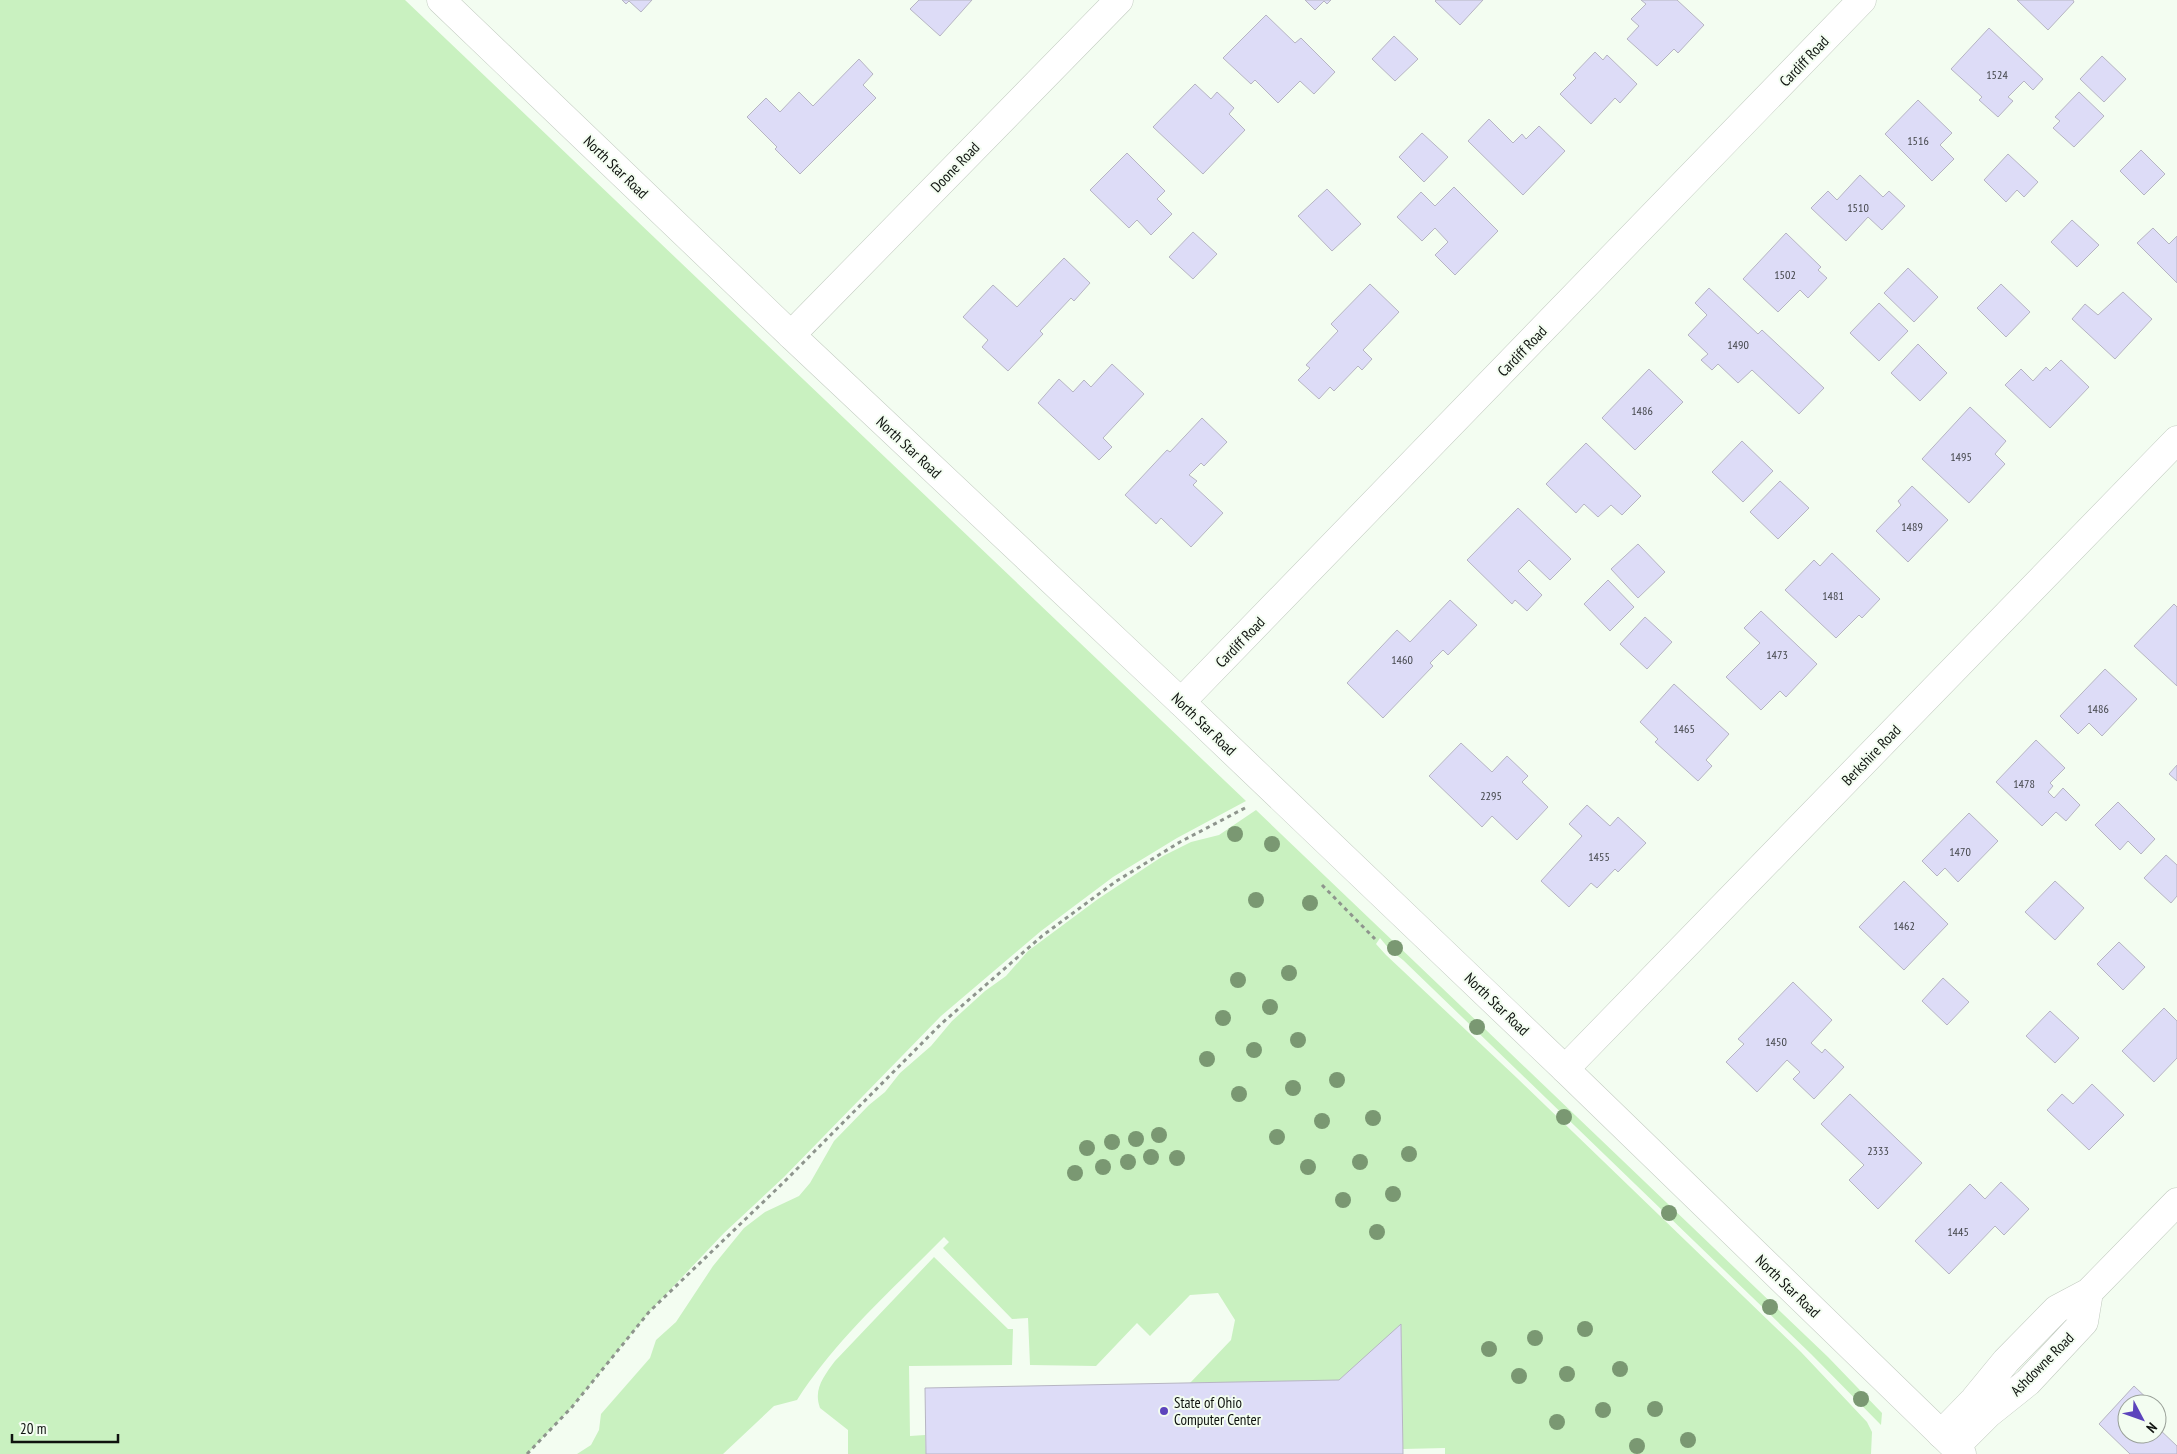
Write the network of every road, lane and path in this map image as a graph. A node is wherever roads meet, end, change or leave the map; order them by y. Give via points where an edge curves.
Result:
1 (441, 0) edge
2 (1118, 0) edge
3 (1862, 0) edge
4 (791, 335) junction
5 (2177, 440) edge
6 (1181, 702) junction
7 (1250, 814) dead end
8 (1319, 882) dead end
9 (1375, 939) dead end
10 (1565, 1069) junction
11 (2177, 1202) edge
12 (1953, 1445) edge
13 (527, 1454) edge

1 - 4 street, North Star Road
2 - 4 street, Doone Road
3 - 6 street, Cardiff Road
4 - 6 street, North Star Road
5 - 10 street, Berkshire Road
6 - 10 street, North Star Road
7 - 13 path via 1244,808 1115,882 1042,936 948,1017 649,1312 572,1407
8 - 9 path
10 - 12 street, North Star Road
11 - 12 street, Ashdowne Road via 2089,1292 2084,1322 2028,1382

